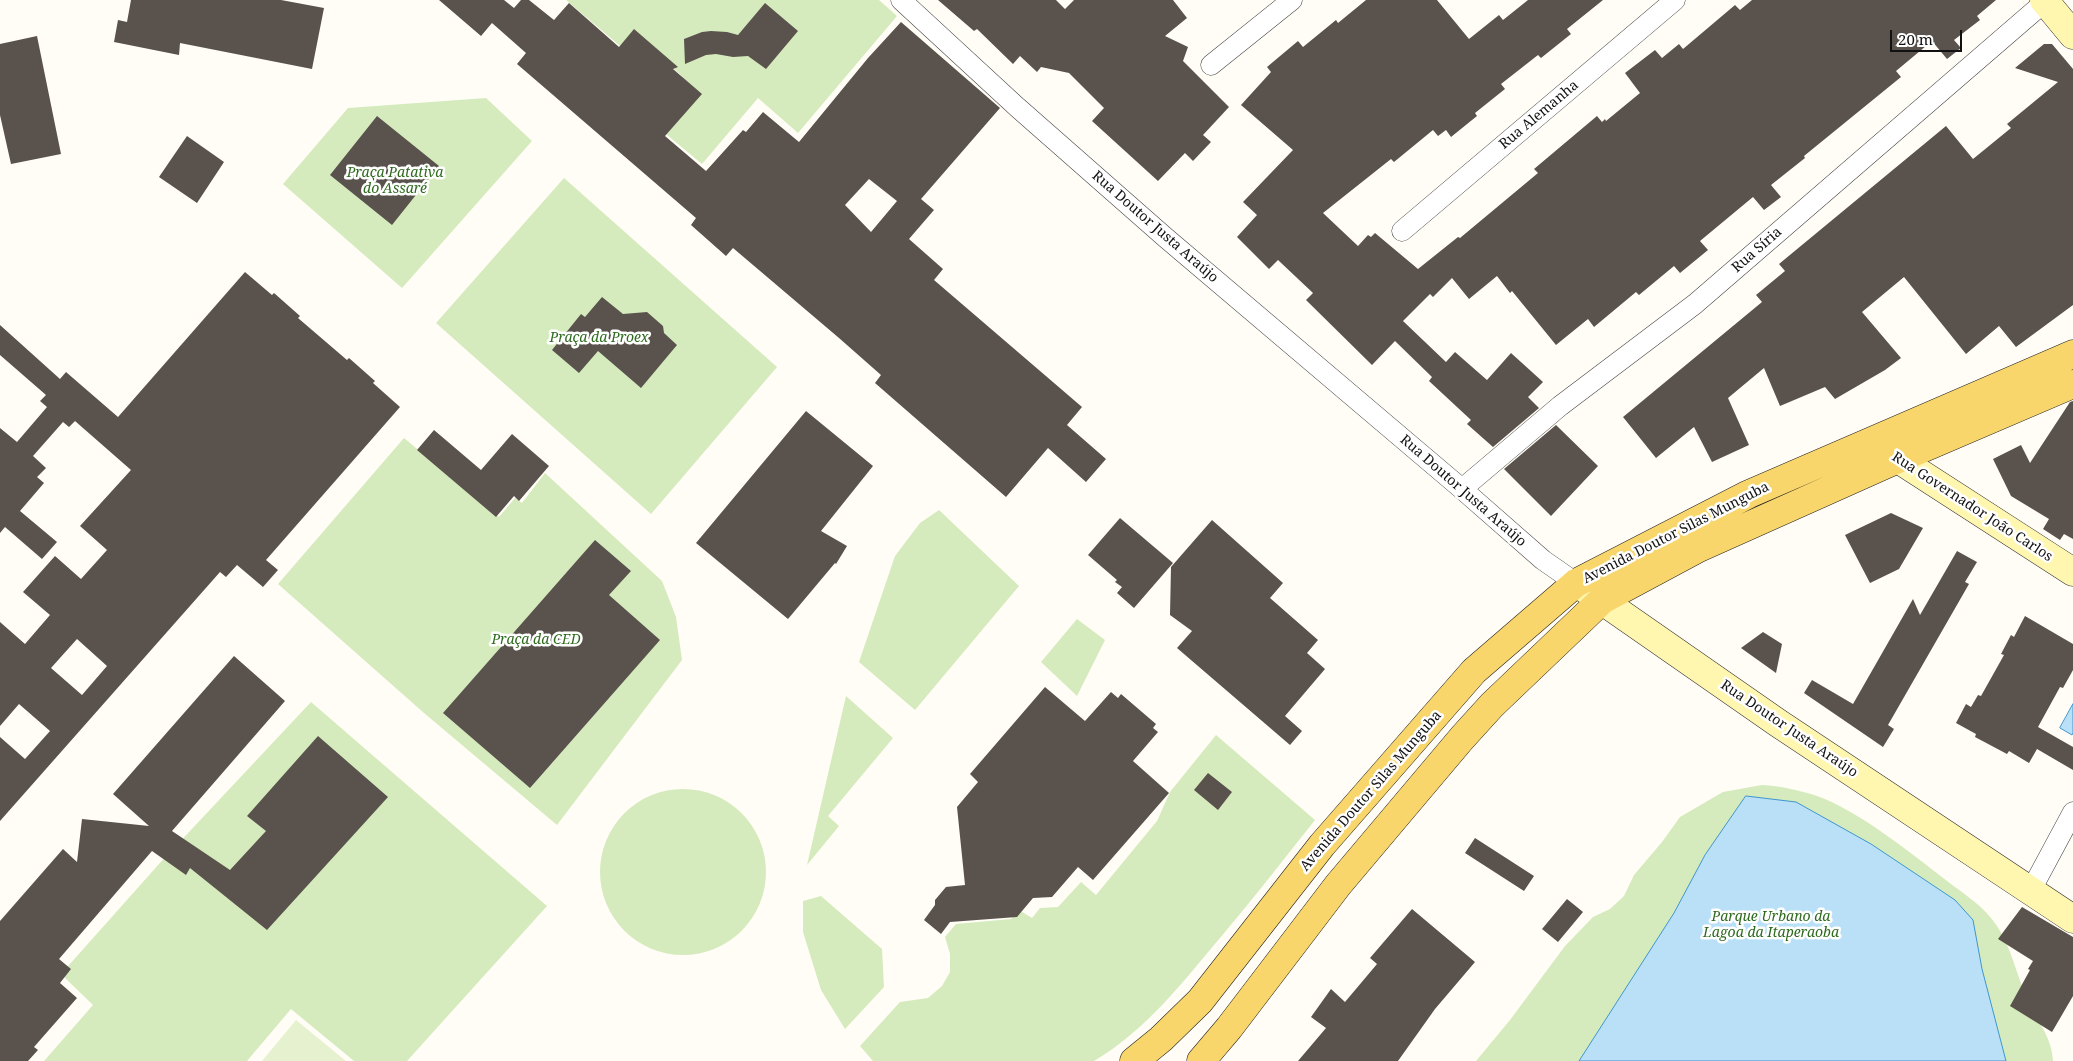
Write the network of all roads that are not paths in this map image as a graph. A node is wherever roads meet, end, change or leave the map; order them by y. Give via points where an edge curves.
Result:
1 (901, 0) edge
2 (1292, 0) edge
3 (1675, 0) edge
4 (2045, 1) edge
5 (2073, 35) edge
6 (1211, 65) dead end
7 (1402, 231) dead end
8 (2073, 354) edge
9 (2073, 384) edge
10 (1872, 442) junction
11 (1898, 459) junction
12 (1462, 489) junction
13 (2073, 572) edge
14 (1576, 583) junction
15 (1602, 600) junction
16 (2073, 812) edge
17 (2030, 892) junction
18 (2073, 919) edge
19 (1134, 1061) edge
20 (1201, 1061) edge

1 - 12 street, Rua Doutor Justa Araújo via 1166,238
2 - 6 street
3 - 7 street, Rua Alemanha
4 - 5 street
4 - 12 street, Rua Síria via 1695,304 1560,406
8 - 10 main road, Avenida Doutor Silas Munguba
9 - 11 main road, Avenida Doutor Silas Munguba
10 - 11 street, Rua Governador João Carlos
10 - 14 main road, Avenida Doutor Silas Munguba via 1734,502
11 - 13 street, Rua Governador João Carlos
11 - 15 main road, Avenida Doutor Silas Munguba via 1699,548
12 - 14 street, Rua Doutor Justa Araújo via 1543,560
14 - 15 street, Rua Doutor Justa Araújo
14 - 19 main road, Avenida Doutor Silas Munguba via 1474,671 1322,845 1200,1001
15 - 17 street, Rua Doutor Justa Araújo
15 - 20 main road, Avenida Doutor Silas Munguba via 1492,704 1462,738 1338,885
16 - 17 street
17 - 18 street, Rua Doutor Justa Araújo

